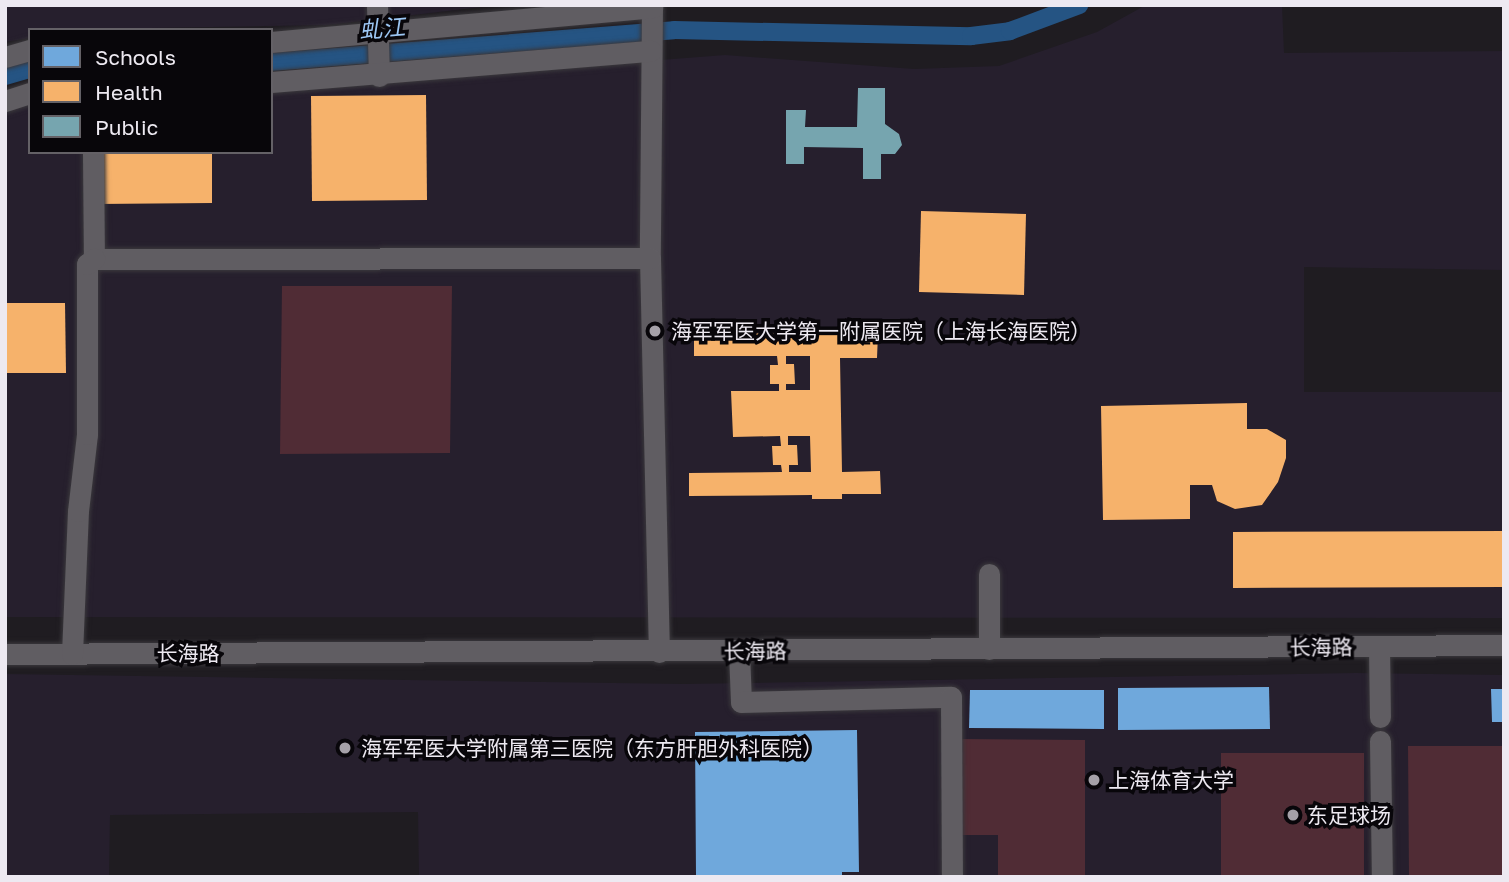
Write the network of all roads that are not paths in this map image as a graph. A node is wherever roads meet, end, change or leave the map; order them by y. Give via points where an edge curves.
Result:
1 (377, 5) edge
2 (652, 10) edge
3 (273, 42) edge
4 (652, 48) junction
5 (28, 51) edge
6 (378, 54) junction
7 (5, 57) edge
8 (273, 81) edge
9 (28, 94) edge
10 (5, 101) edge
11 (93, 154) edge
12 (650, 258) junction
13 (94, 259) junction
14 (989, 574) dead end
15 (1504, 645) edge
16 (1379, 646) junction
17 (989, 649) junction
18 (659, 652) junction
19 (739, 652) junction
20 (5, 654) edge
21 (72, 654) junction
22 (1380, 717) dead end
23 (1380, 741) dead end
24 (952, 877) edge
25 (1382, 877) edge

1 - 6 street
2 - 4 street
2 - 6 street
3 - 6 street
4 - 6 street
4 - 12 street
5 - 7 street
6 - 8 street
9 - 10 street
11 - 13 street
12 - 13 street
12 - 18 street
13 - 21 street via 87,264 87,434 78,511
14 - 17 street
15 - 16 street, 长海路
16 - 17 street, 长海路
16 - 22 street
17 - 19 street, 长海路
18 - 19 street, 长海路
18 - 21 street, 长海路
19 - 24 street via 741,702 951,697
20 - 21 street, 长海路
23 - 25 street

